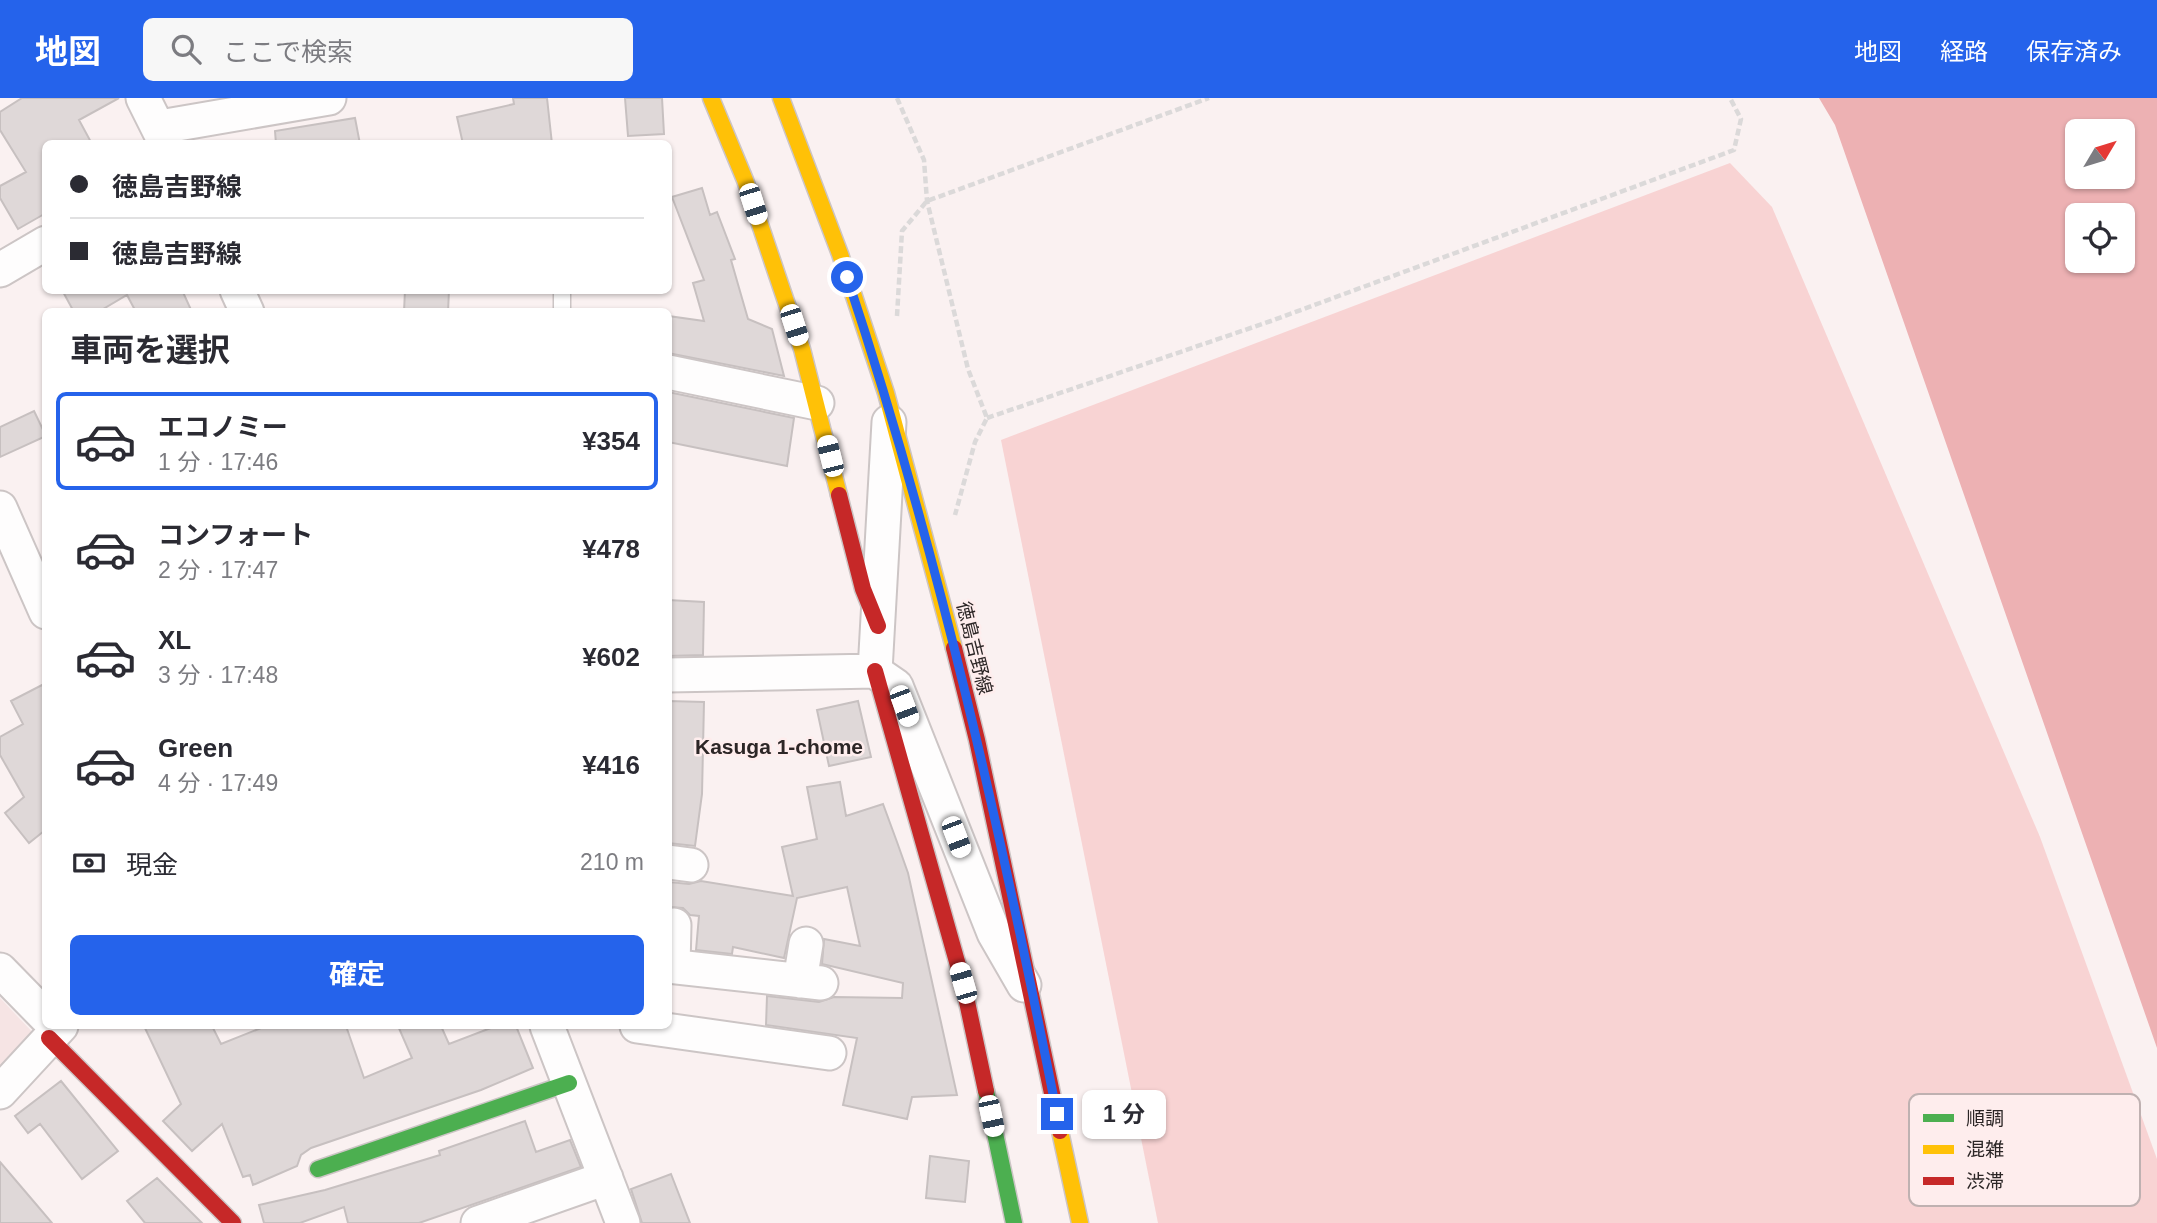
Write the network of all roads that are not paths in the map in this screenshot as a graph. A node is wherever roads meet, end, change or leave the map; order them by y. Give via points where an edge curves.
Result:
1 (143, 98) edge
2 (329, 98) edge
3 (711, 98) edge
4 (781, 98) edge
5 (163, 135) edge
6 (42, 245) edge
7 (0, 270) edge
8 (672, 373) edge
9 (817, 403) junction
10 (890, 406) junction
11 (0, 508) edge
12 (42, 603) edge
13 (878, 626) junction
14 (875, 671) junction
15 (672, 675) edge
16 (674, 925) dead end
17 (806, 944) dead end
18 (672, 952) edge
19 (672, 966) edge
20 (0, 970) edge
21 (1035, 1005) junction
22 (42, 1015) edge
23 (51, 1029) edge
24 (55, 1029) edge
25 (548, 1029) edge
26 (658, 1029) edge
27 (829, 1053) dead end
28 (569, 1083) junction
29 (0, 1092) edge
30 (318, 1169) dead end
31 (606, 1178) junction
32 (233, 1223) edge
33 (478, 1223) edge
34 (623, 1223) edge
35 (1014, 1223) edge
36 (1080, 1223) edge

1 - 5 street
2 - 5 street
3 - 9 street via 745,180
4 - 10 street, 徳島吉野線 via 840,254
6 - 7 street
8 - 9 street
9 - 13 street via 863,589
10 - 13 street
10 - 21 street, 徳島吉野線 via 977,740
11 - 12 street
13 - 14 street
14 - 15 street
14 - 21 street via 897,686 994,933
14 - 35 street via 963,983
16 - 18 street
17 - 19 street via 810,982
20 - 22 street
21 - 36 street, 徳島吉野線
23 - 29 street
24 - 32 street
25 - 28 street
26 - 27 street
28 - 30 street
28 - 31 street
31 - 33 street
31 - 34 street

